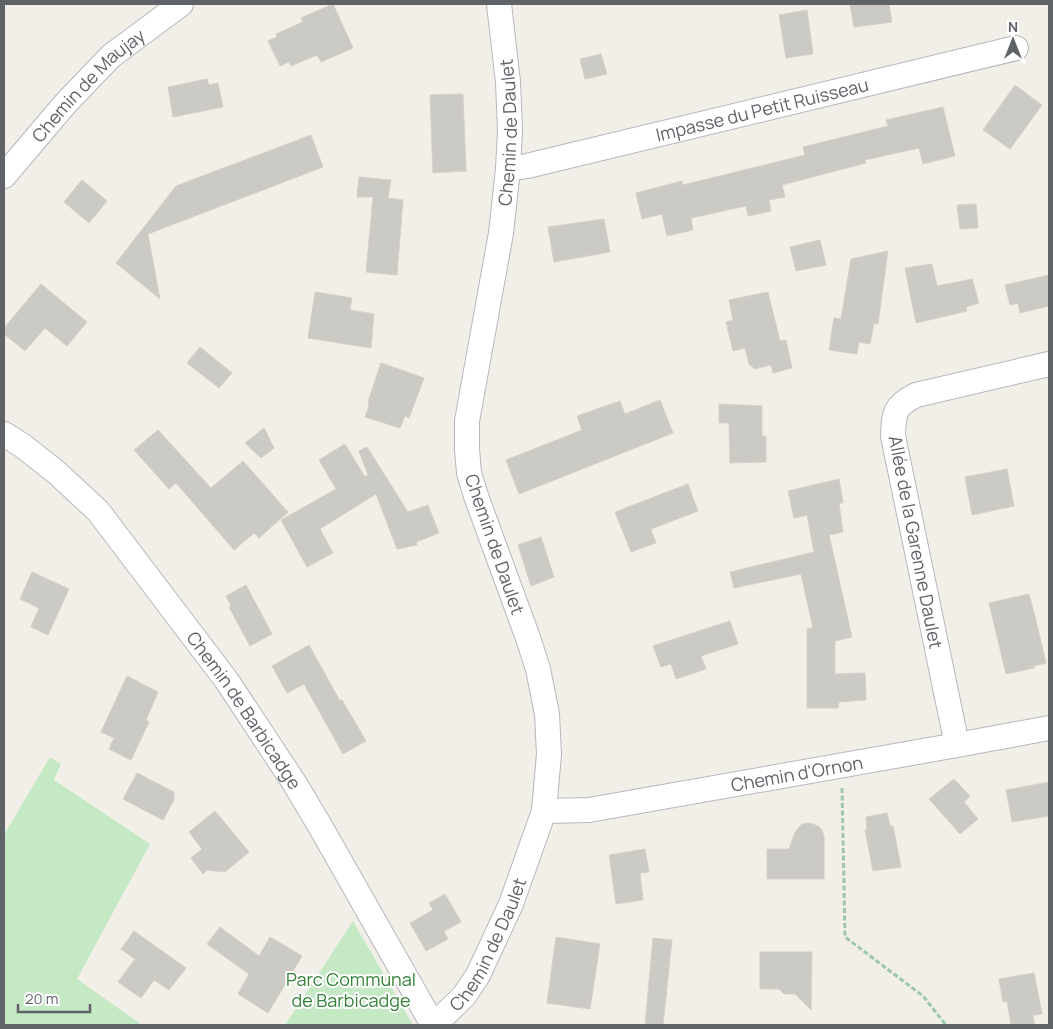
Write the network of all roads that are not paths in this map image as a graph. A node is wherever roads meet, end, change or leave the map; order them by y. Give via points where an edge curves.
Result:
1 (181, 4) edge
2 (500, 4) edge
3 (1016, 48) dead end
4 (508, 169) junction
5 (4, 176) edge
6 (1049, 364) edge
7 (4, 434) edge
8 (1049, 728) edge
9 (957, 746) junction
10 (544, 811) junction
11 (434, 1025) edge

1 - 5 street, Chemin de Maujay via 111,56
2 - 4 street, Chemin de Daulet via 508,82
3 - 4 street, Impasse du Petit Ruisseau
4 - 10 street, Chemin de Daulet via 467,421 466,449 476,496 528,638 548,714 549,754
6 - 9 street, Allée de la Garenne Daulet via 916,395 896,410 893,422 893,436
7 - 11 street, Chemin de Barbicadge via 56,472 98,511 227,681 295,784
8 - 9 street, Chemin d'Ornon
9 - 10 street, Chemin d'Ornon via 589,810
10 - 11 street, Chemin de Daulet via 511,904 478,976 464,996

